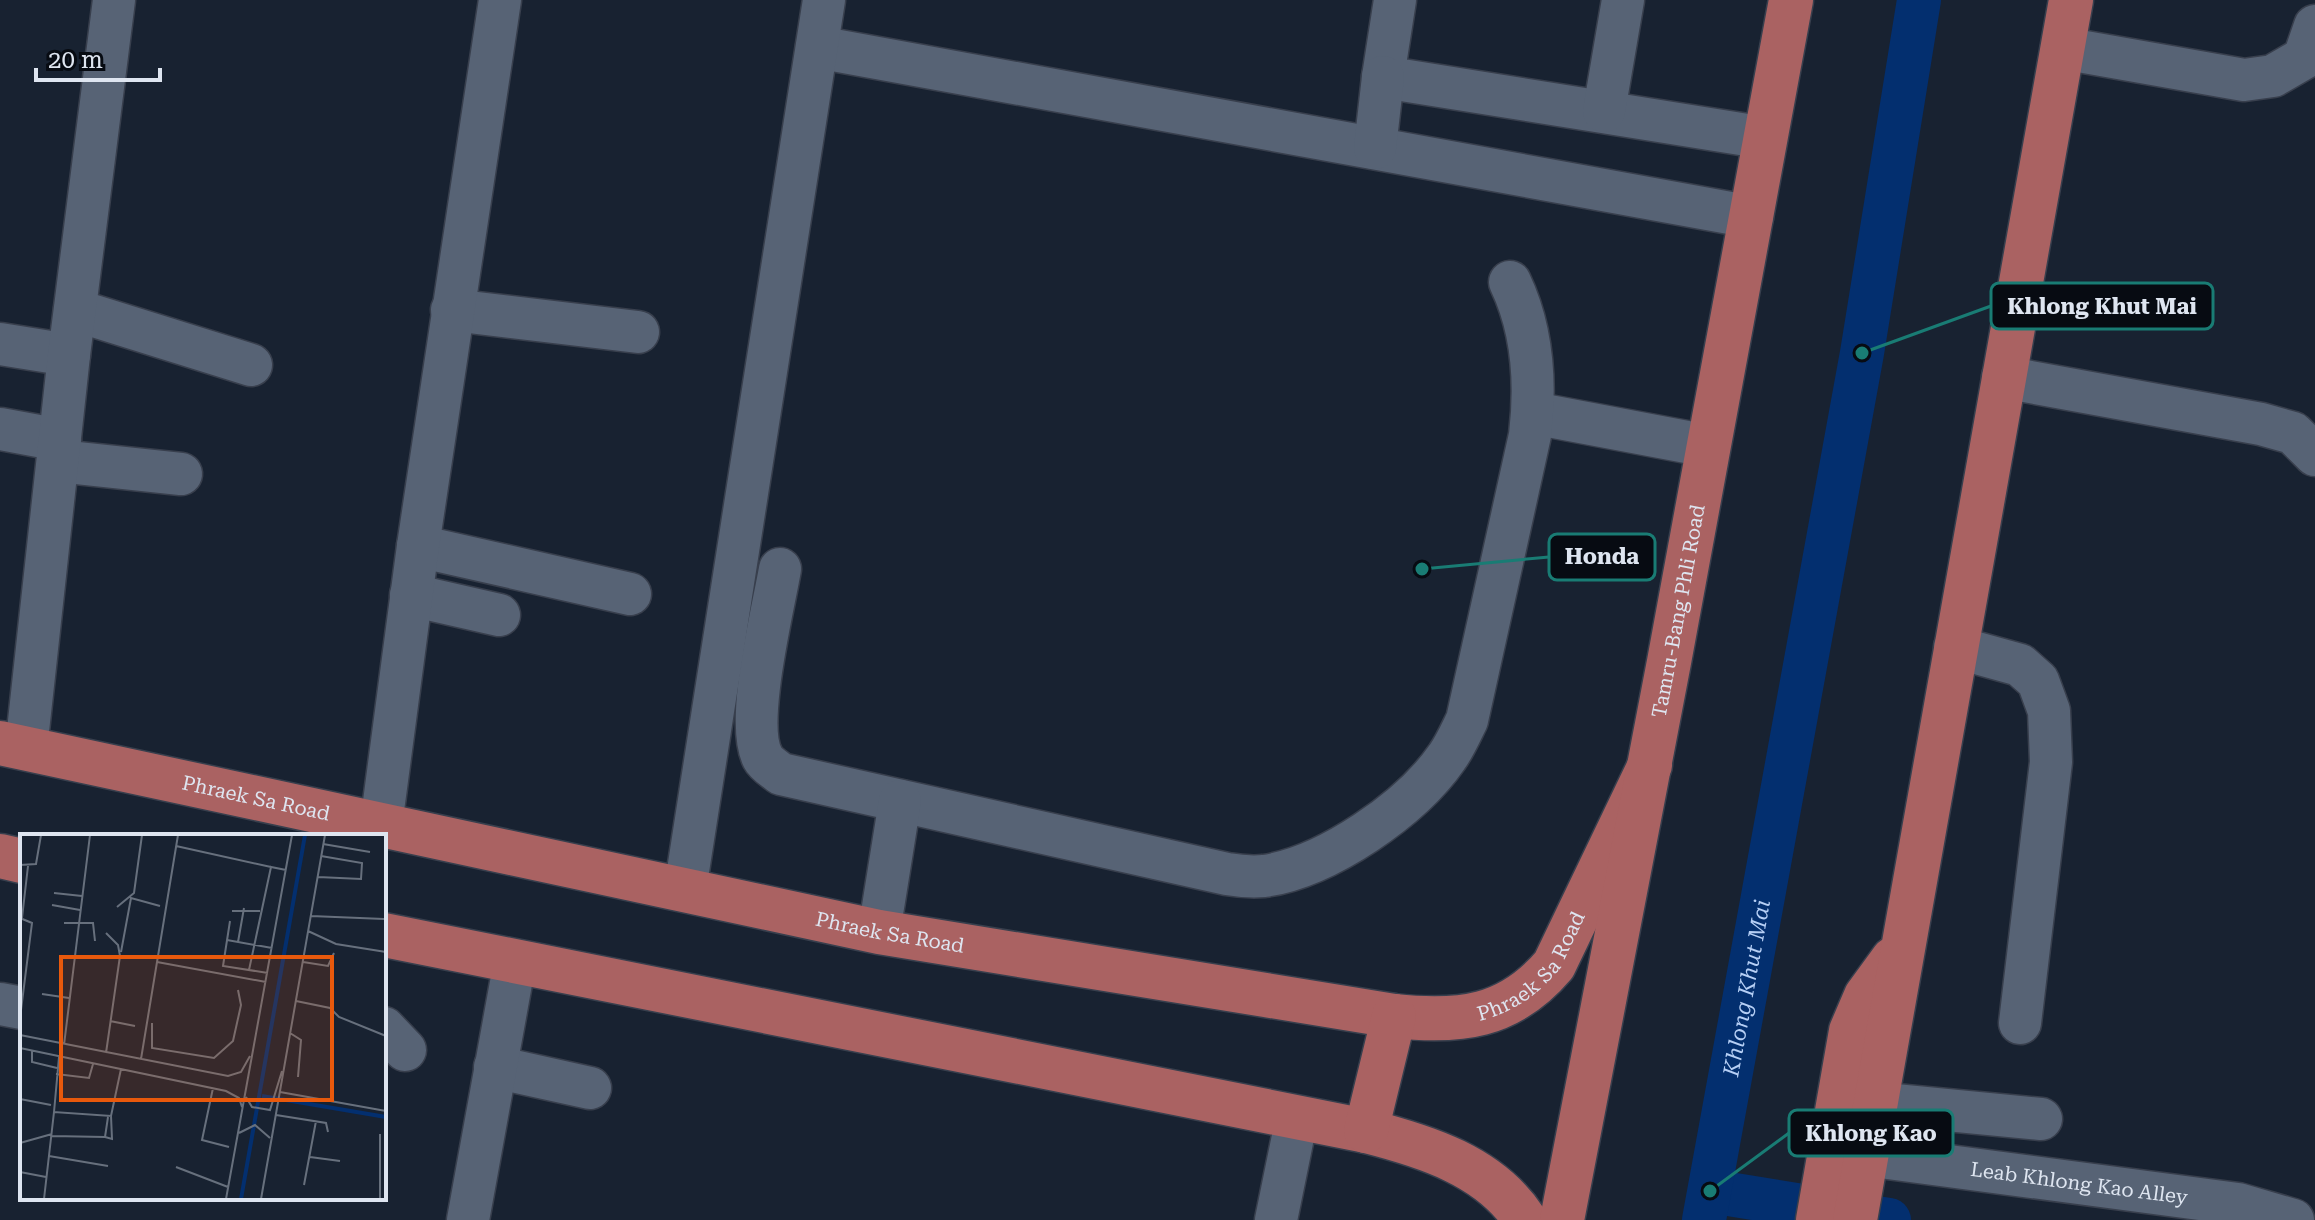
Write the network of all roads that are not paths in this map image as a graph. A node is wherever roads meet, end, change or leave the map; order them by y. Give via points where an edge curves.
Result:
1 (114, 0) edge
2 (500, 0) edge
3 (824, 0) edge
4 (1395, 0) edge
5 (1623, 0) edge
6 (1791, 0) edge
7 (2071, 0) edge
8 (2315, 26) edge
9 (817, 47) junction
10 (2062, 48) junction
11 (1383, 77) junction
12 (1604, 111) junction
13 (1766, 138) junction
14 (1375, 148) junction
15 (1752, 217) junction
16 (1510, 282) dead end
17 (75, 310) junction
18 (452, 310) junction
19 (638, 332) dead end
20 (0, 344) edge
21 (69, 355) junction
22 (251, 365) dead end
23 (2003, 377) junction
24 (1533, 413) junction
25 (0, 429) edge
26 (1708, 446) junction
27 (59, 451) junction
28 (2315, 455) edge
29 (181, 474) dead end
30 (418, 546) junction
31 (780, 569) dead end
32 (630, 594) dead end
33 (411, 595) junction
34 (499, 615) dead end
35 (1955, 647) junction
36 (1669, 662) junction
37 (13, 746) edge
38 (1650, 765) junction
39 (900, 801) junction
40 (381, 825) junction
41 (0, 856) edge
42 (20, 861) edge
43 (685, 890) junction
44 (879, 932) junction
45 (386, 935) edge
46 (1902, 947) junction
47 (515, 961) junction
48 (0, 1004) edge
49 (20, 1008) edge
50 (1394, 1016) junction
51 (2020, 1023) dead end
52 (495, 1067) junction
53 (590, 1088) dead end
54 (1874, 1103) junction
55 (1297, 1117) junction
56 (2041, 1119) dead end
57 (1366, 1131) junction
58 (1851, 1168) junction
59 (468, 1220) edge
60 (1276, 1220) edge
61 (1525, 1220) edge
62 (1562, 1220) edge
63 (1580, 1220) edge
64 (1818, 1220) edge
65 (1855, 1220) edge
66 (2293, 1220) edge

1 - 17 street
2 - 18 street
3 - 9 street
4 - 11 street
5 - 12 street
6 - 13 main road, Tamru-Bang Phli Road
7 - 10 main road
8 - 10 street via 2304,58 2273,76 2244,80
9 - 14 street
9 - 43 street
10 - 23 main road
11 - 12 street
11 - 14 street
12 - 13 street
13 - 15 main road, Tamru-Bang Phli Road
14 - 15 street
15 - 26 main road, Tamru-Bang Phli Road
16 - 24 street via 1529,348
17 - 21 street
17 - 22 street
18 - 19 street
18 - 30 street
20 - 21 street
21 - 27 street
23 - 28 street via 2261,424 2293,433
23 - 35 main road
24 - 26 street
24 - 39 street via 1467,720 1436,771 1363,833 1308,862 1247,876
25 - 27 street
26 - 36 main road, Tamru-Bang Phli Road
27 - 29 street
27 - 37 street
30 - 32 street
30 - 33 street
31 - 39 street via 756,709 763,759 781,774
33 - 34 street
33 - 40 street
35 - 46 main road
35 - 51 street via 2020,665 2038,681 2049,711 2051,762
36 - 38 main road, Tamru-Bang Phli Road
36 - 63 main road via 1648,852
37 - 40 main road, Phraek Sa Road
38 - 50 main road, Phraek Sa Road via 1554,965 1537,985 1494,1010 1464,1018
38 - 62 main road, Tamru-Bang Phli Road
39 - 44 street
40 - 43 main road, Phraek Sa Road
41 - 42 main road
43 - 44 main road, Phraek Sa Road
44 - 50 main road, Phraek Sa Road
45 - 47 main road
46 - 54 main road
46 - 58 main road via 1876,980 1851,1031
47 - 52 street
47 - 55 main road
48 - 49 street
50 - 57 main road
52 - 53 street
52 - 59 street
54 - 56 street
54 - 58 main road
55 - 57 main road
55 - 60 street
57 - 61 main road via 1432,1151 1477,1173
58 - 64 main road
58 - 65 main road
58 - 66 street, Leab Khlong Kao Alley via 2238,1204

